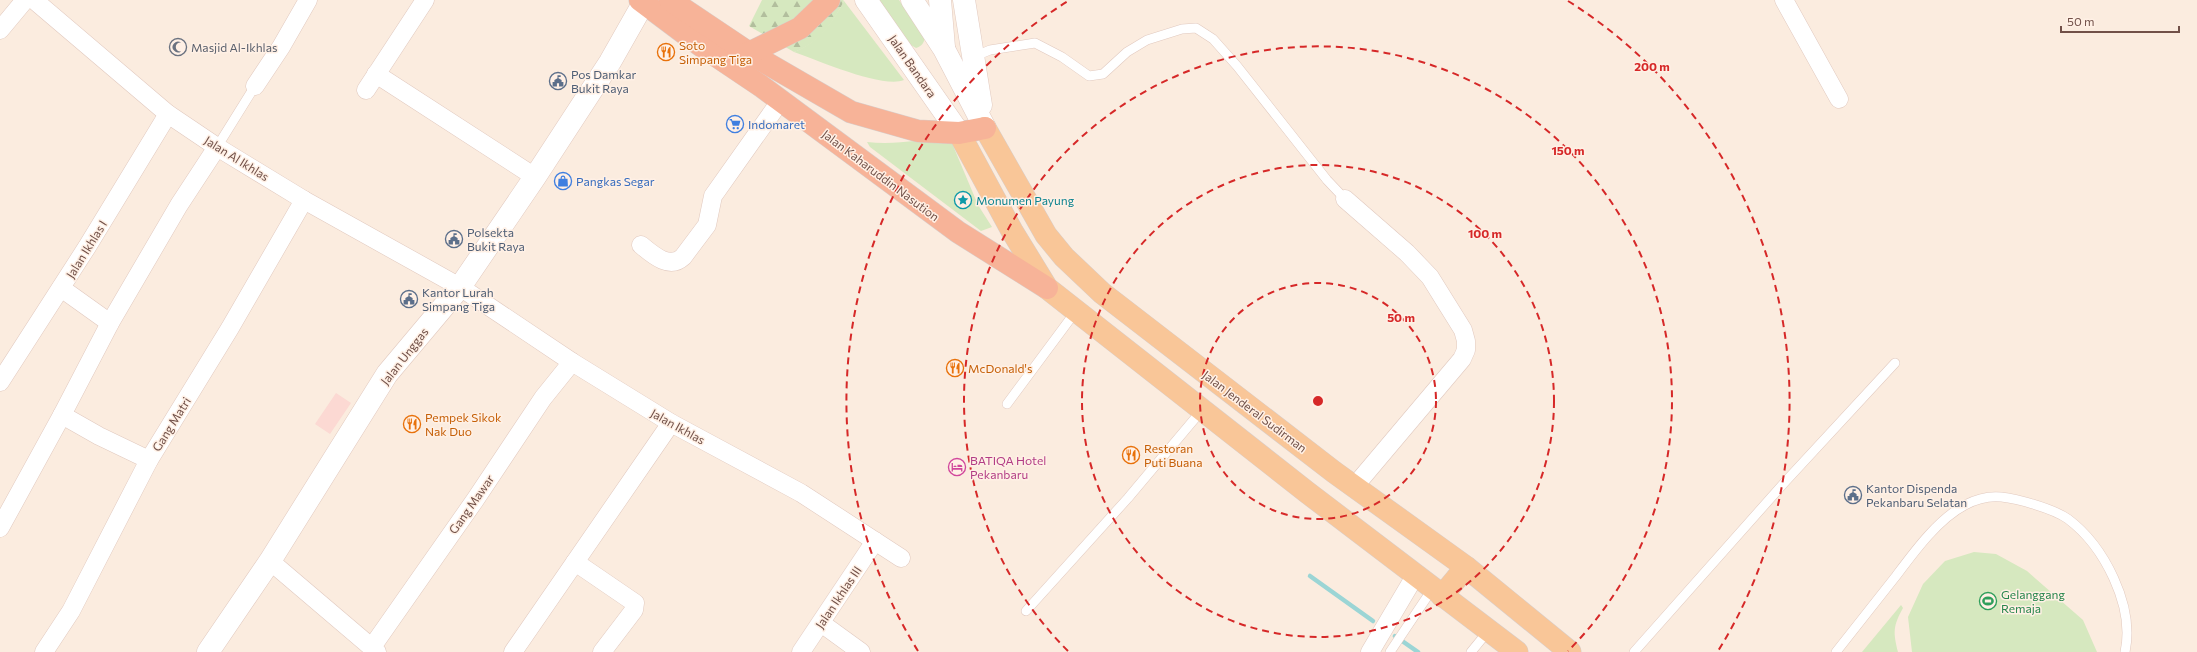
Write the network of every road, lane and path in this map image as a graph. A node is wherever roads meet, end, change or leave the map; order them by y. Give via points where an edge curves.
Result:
1 (25, 0) edge
2 (34, 0) edge
3 (308, 0) edge
4 (425, 0) edge
5 (670, 0) edge
6 (829, 0) edge
7 (866, 0) edge
8 (912, 0) edge
9 (940, 0) edge
10 (964, 0) edge
11 (1784, 0) edge
12 (642, 1) edge
13 (0, 30) edge
14 (944, 49) junction
15 (749, 53) junction
16 (972, 58) junction
17 (376, 74) junction
18 (255, 86) joint
19 (366, 90) dead end
20 (1839, 99) dead end
21 (781, 100) junction
22 (168, 114) junction
23 (986, 128) junction
24 (959, 133) junction
25 (217, 147) junction
26 (535, 177) junction
27 (1344, 199) joint
28 (304, 200) junction
29 (641, 246) dead end
30 (460, 287) junction
31 (61, 288) junction
32 (1047, 288) junction
33 (1076, 311) junction
34 (110, 323) junction
35 (572, 362) junction
36 (1895, 363) dead end
37 (0, 382) edge
38 (1007, 404) dead end
39 (1202, 410) junction
40 (62, 415) junction
41 (671, 424) junction
42 (149, 460) junction
43 (1354, 487) junction
44 (0, 528) edge
45 (875, 541) junction
46 (901, 558) dead end
47 (270, 561) junction
48 (575, 562) junction
49 (1466, 568) junction
50 (1415, 576) junction
51 (1437, 592) junction
52 (1026, 611) dead end
53 (821, 624) junction
54 (1489, 630) junction
55 (374, 650) edge
56 (44, 652) edge
57 (208, 652) edge
58 (513, 652) edge
59 (602, 652) edge
60 (801, 652) edge
61 (861, 652) edge
62 (1370, 652) edge
63 (1390, 652) edge
64 (1471, 652) edge
65 (1517, 652) edge
66 (1570, 652) edge
67 (1634, 652) edge
68 (1836, 652) edge
69 (2125, 652) edge

1 - 13 street
2 - 22 street, Jalan Al Ikhlas
3 - 18 street
4 - 17 street
5 - 15 highway
6 - 15 highway via 800,28
7 - 24 street, Jalan Bandara
8 - 14 street
9 - 14 street
10 - 16 street
11 - 20 street
12 - 21 highway, Jalan Kaharuddin Nasution via 700,45
12 - 26 street, Jalan Unggas via 610,62
14 - 23 street
14 - 24 street
15 - 24 highway via 851,112 918,130
16 - 23 street
16 - 27 lane via 990,50 1035,43 1062,57 1089,76 1103,74 1127,52 1147,40 1196,28 1213,39 1237,66
17 - 19 street
17 - 26 street
18 - 25 lane
21 - 29 street via 713,196 707,225 683,257 669,262 658,259
21 - 32 highway, Jalan Kaharuddin Nasution via 958,232
22 - 25 street, Jalan Al Ikhlas
22 - 31 street, Jalan Ikhlas I
23 - 24 highway
23 - 43 main road, Jalan Jenderal Sudirman via 1046,235 1079,273 1182,356
24 - 32 main road
25 - 28 street, Jalan Al Ikhlas
25 - 34 street via 179,205
26 - 30 street, Jalan Unggas
27 - 43 street via 1407,253 1430,277 1463,330 1466,341 1462,359
28 - 30 street, Jalan Al Ikhlas
28 - 42 street, Gang Matri
30 - 35 street, Jalan Ikhlas
30 - 47 street, Jalan Unggas via 388,374
31 - 34 street
31 - 37 street, Jalan Ikhlas I
32 - 33 main road
33 - 38 lane
33 - 39 main road
34 - 40 street
35 - 41 street, Jalan Ikhlas
35 - 55 street, Gang Mawar via 543,398
36 - 67 lane
39 - 50 main road
39 - 52 lane via 1128,498
40 - 42 street
40 - 44 street
41 - 45 street, Jalan Ikhlas via 801,493
41 - 48 street
42 - 56 street, Gang Matri via 71,611
43 - 49 main road, Jalan Jenderal Sudirman
45 - 46 street, Jalan Ikhlas
45 - 53 street, Jalan Ikhlas III
47 - 55 street
47 - 57 street, Jalan Unggas
48 - 58 street
48 - 59 street via 635,603 634,610
49 - 51 main road
49 - 66 main road, Jalan Jenderal Sudirman
50 - 51 main road
50 - 62 street
51 - 54 main road
51 - 63 lane via 1406,626
53 - 60 street, Jalan Ikhlas III
53 - 61 street
54 - 64 lane
54 - 65 main road
68 - 69 lane via 1929,533 1964,505 1991,495 2047,509 2067,518 2091,538 2110,570 2121,596 2126,617

